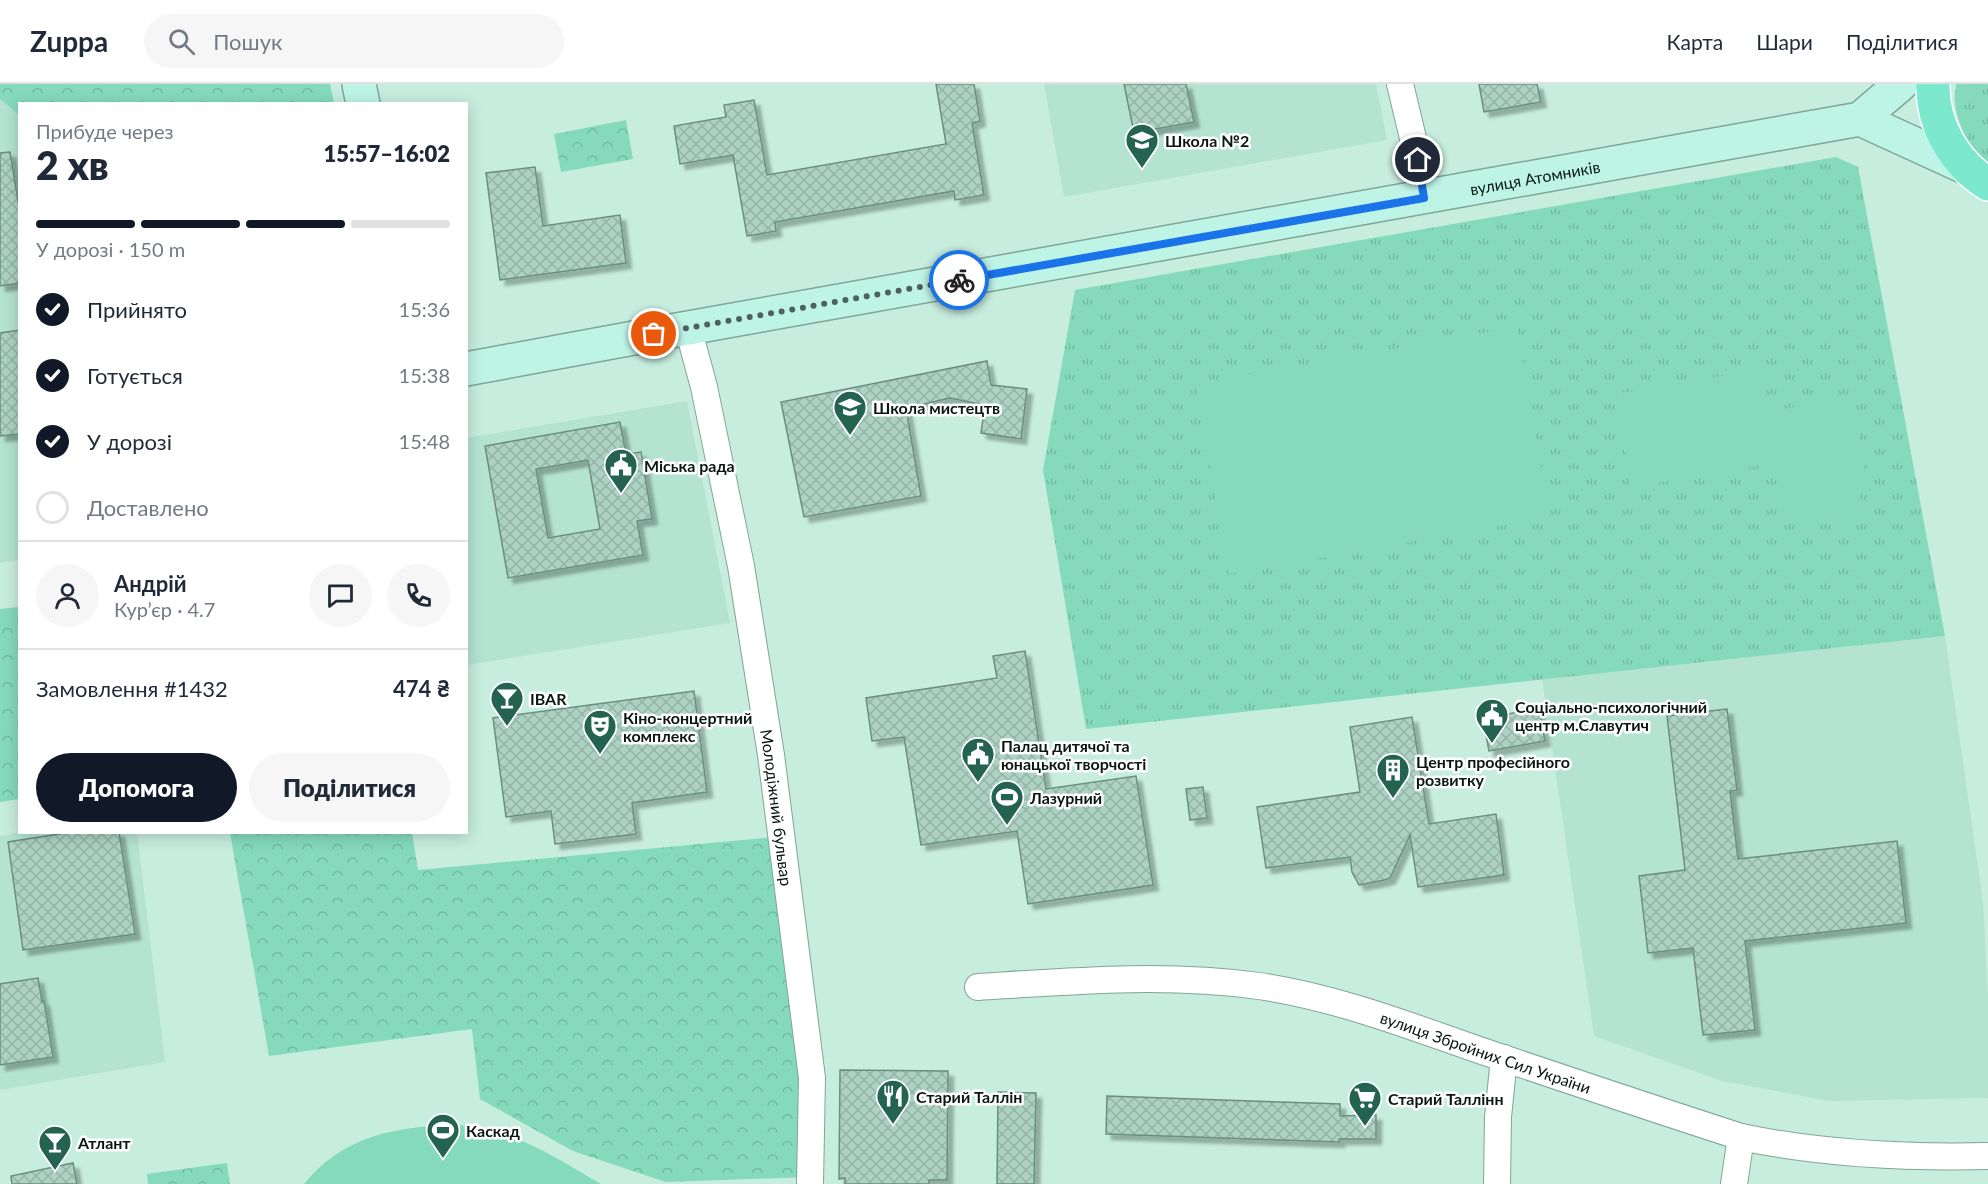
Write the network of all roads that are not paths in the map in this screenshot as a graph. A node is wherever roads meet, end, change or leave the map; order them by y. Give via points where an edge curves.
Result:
1 (359, 84) edge
2 (1400, 84) edge
3 (1901, 84) edge
4 (1933, 84) edge
5 (363, 102) edge
6 (1860, 119) junction
7 (1977, 176) edge
8 (1424, 198) junction
9 (688, 328) junction
10 (468, 369) edge
11 (978, 987) dead end
12 (1503, 1058) junction
13 (1741, 1137) junction
14 (1988, 1156) edge
15 (810, 1184) edge
16 (1497, 1184) edge
17 (1734, 1184) edge

1 - 5 street
2 - 8 street
3 - 6 street
4 - 7 main road via 1936,114 1943,133 1953,152
6 - 7 street
6 - 8 street, вулиця Атомників
8 - 9 street, вулиця Атомників
9 - 10 street, вулиця Атомників
9 - 15 street, Молодіжний бульвар via 741,566 771,755 810,1058
11 - 12 street, вулиця Збройних Сил України via 1148,978 1260,986 1354,1009
12 - 13 street, вулиця Збройних Сил України
12 - 16 street
13 - 14 street, вулиця Збройних Сил України via 1853,1154
13 - 17 street

